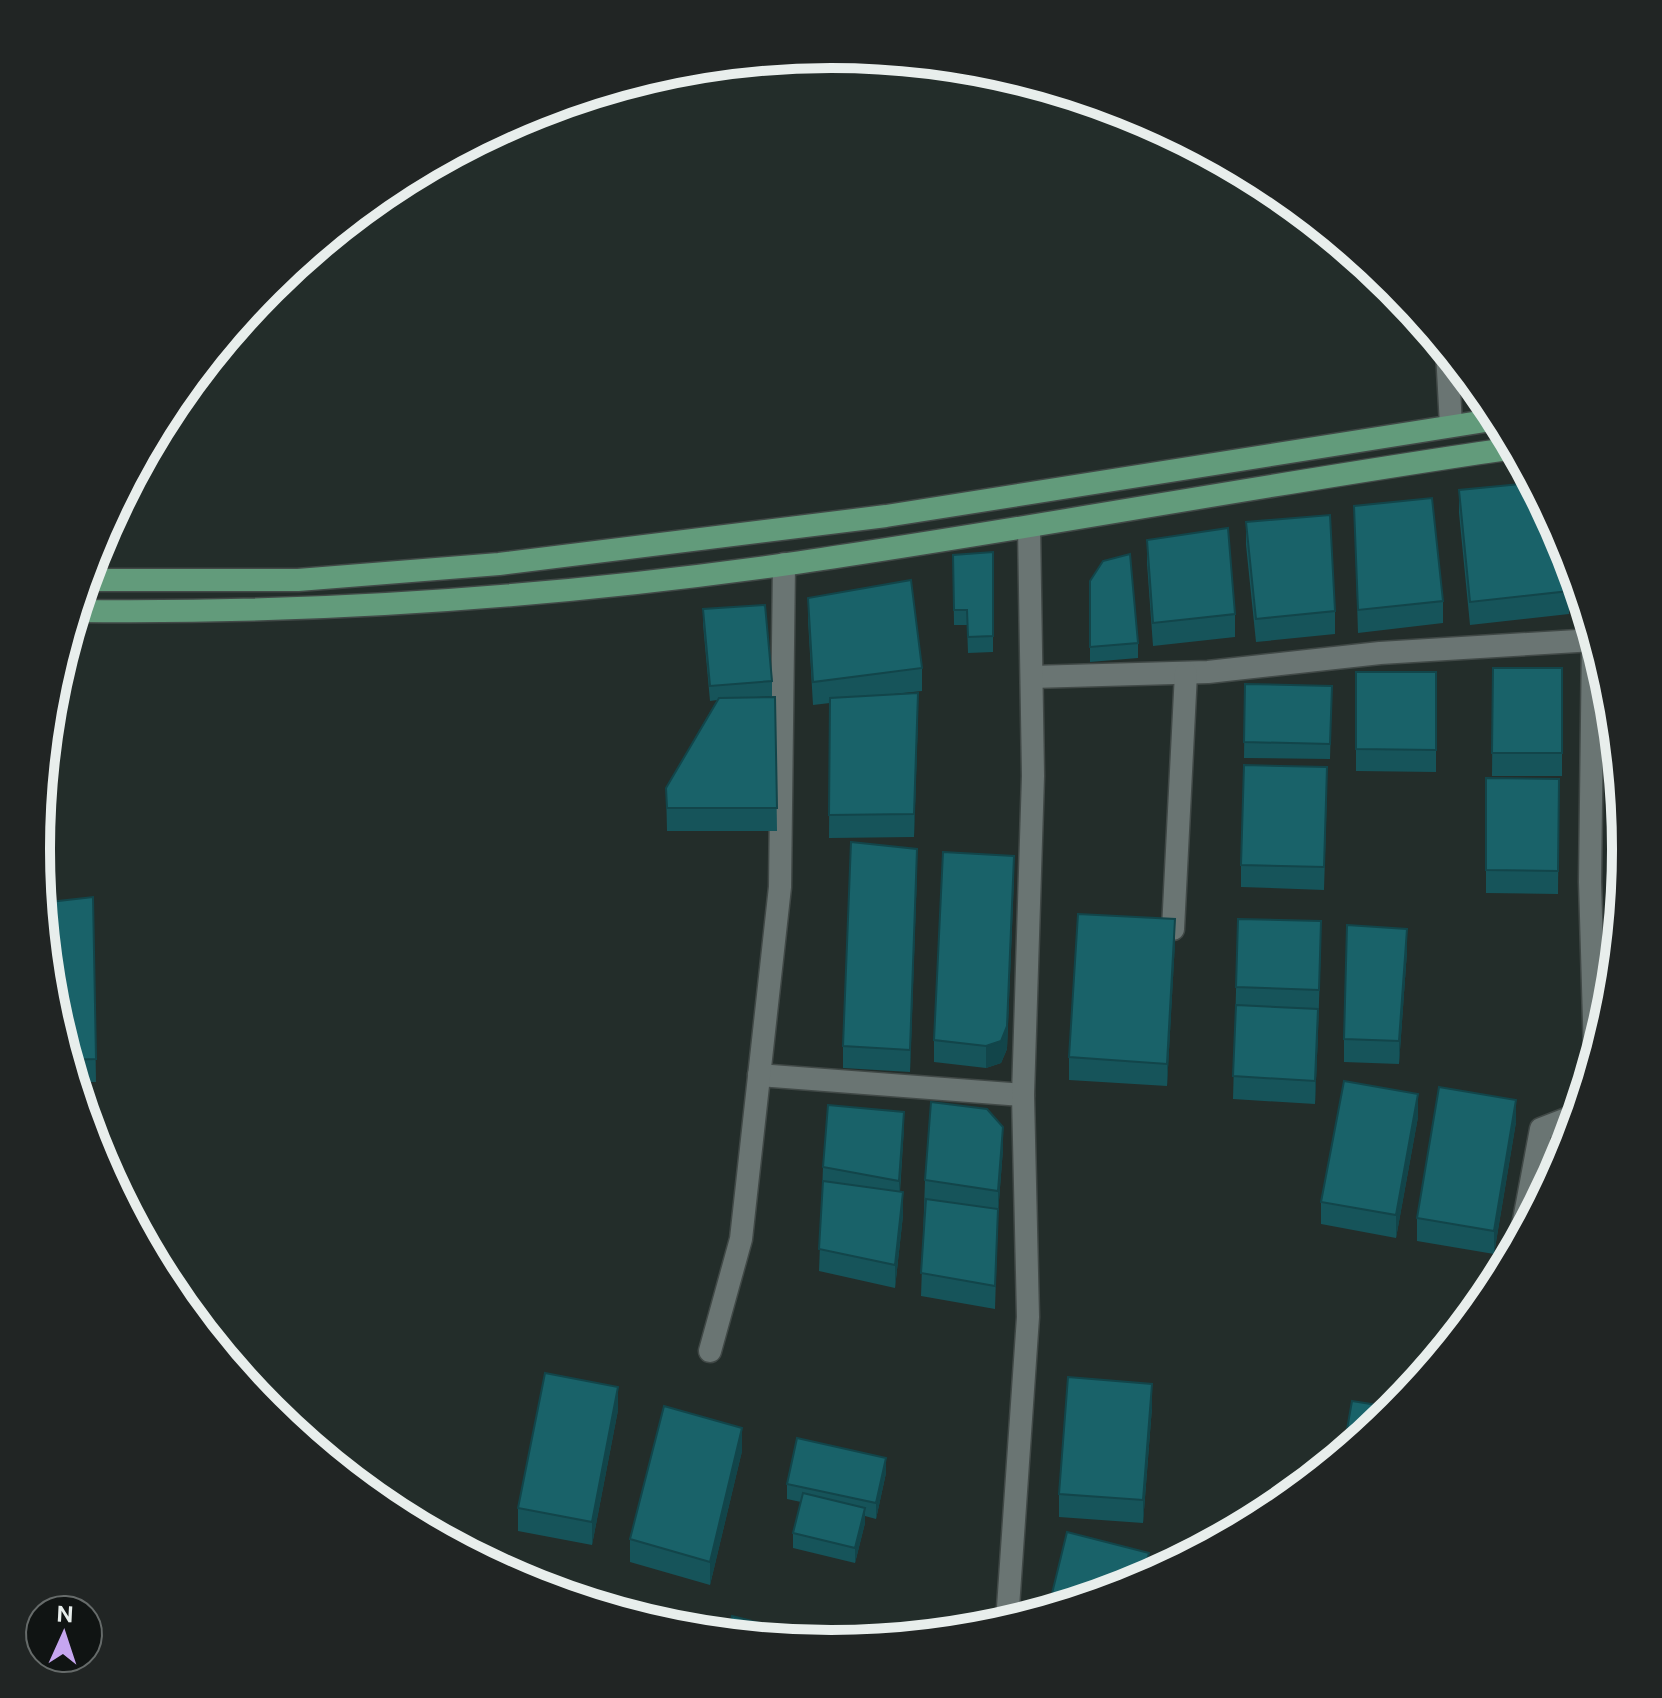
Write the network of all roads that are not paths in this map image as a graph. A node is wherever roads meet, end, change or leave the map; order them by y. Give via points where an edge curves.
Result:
1 (1448, 370) edge
2 (1484, 421) edge
3 (1451, 426) junction
4 (1501, 450) edge
5 (1029, 527) junction
6 (784, 564) junction
7 (98, 580) edge
8 (87, 611) edge
9 (1583, 641) edge
10 (1186, 673) junction
11 (1032, 677) junction
12 (1593, 682) edge
13 (1173, 929) edge
14 (1594, 1014) edge
15 (759, 1075) junction
16 (1023, 1095) junction
17 (1563, 1120) edge
18 (1528, 1200) edge
19 (710, 1351) dead end
20 (1008, 1609) edge

1 - 3 street
2 - 3 main road
3 - 7 main road via 901,514 514,562 298,580
4 - 5 main road
5 - 6 main road
5 - 11 street
6 - 8 main road via 473,599 219,611
6 - 15 street via 780,887
9 - 10 street via 1380,653
10 - 11 street
10 - 13 street
11 - 16 street
12 - 14 street
15 - 16 street
15 - 19 street via 741,1239
16 - 20 street via 1028,1317
17 - 18 street via 1541,1129

